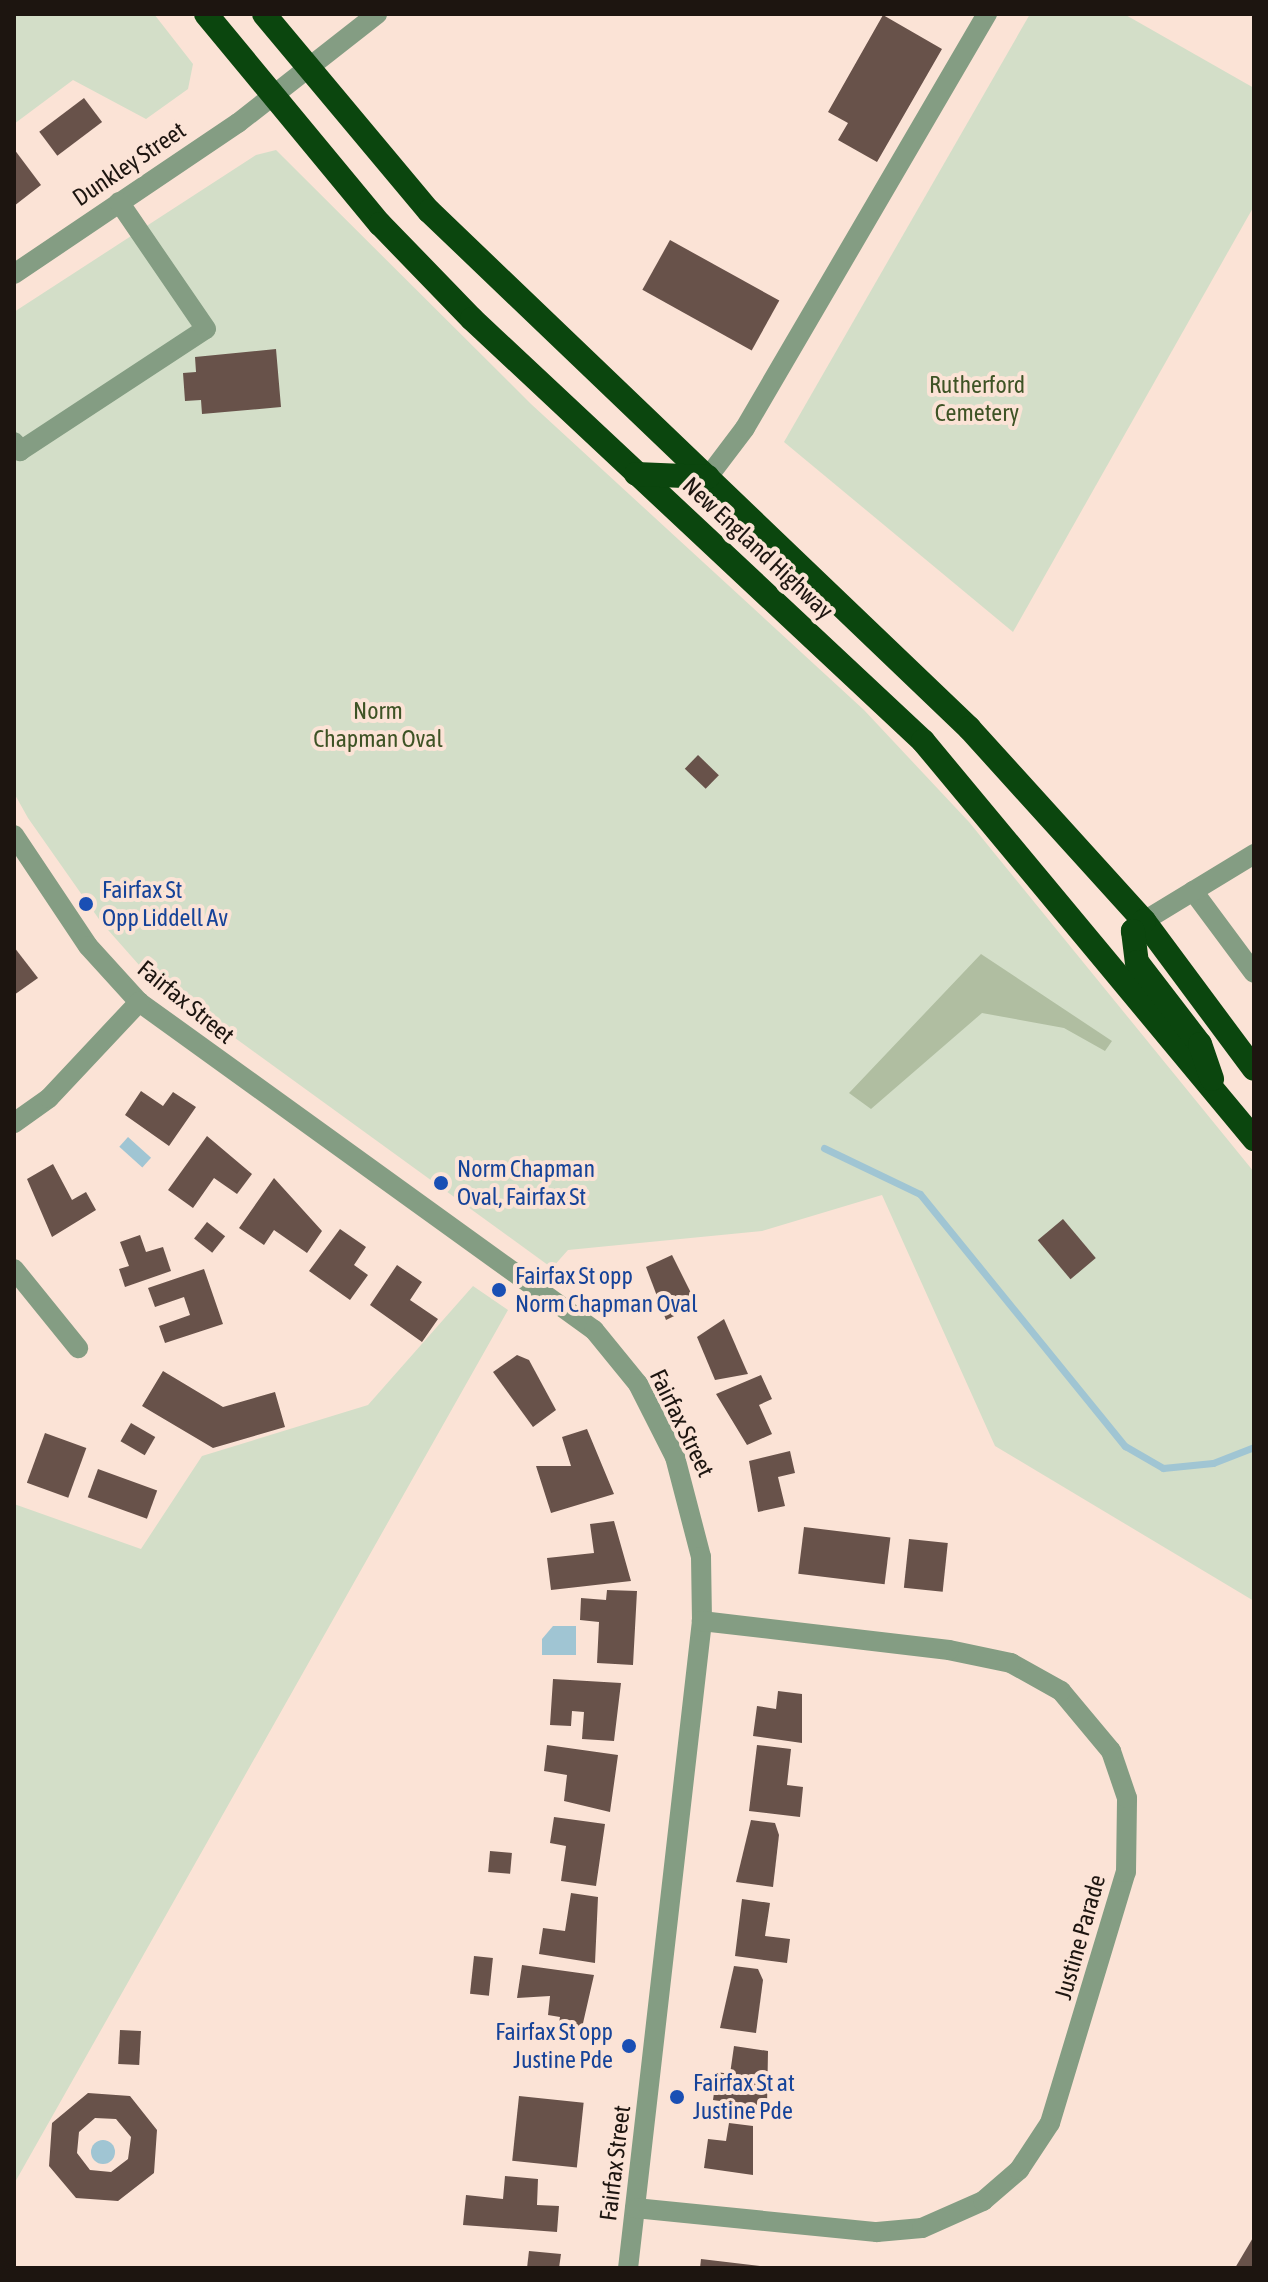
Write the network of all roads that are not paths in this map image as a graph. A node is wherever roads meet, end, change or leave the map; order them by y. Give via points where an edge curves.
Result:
1 (206, 14) edge
2 (264, 14) edge
3 (377, 14) edge
4 (987, 14) edge
5 (307, 66) junction
6 (272, 94) junction
7 (119, 202) junction
8 (14, 274) edge
9 (14, 442) edge
10 (635, 474) junction
11 (708, 477) junction
12 (14, 835) edge
13 (1254, 854) edge
14 (1193, 891) junction
15 (1144, 921) junction
16 (1254, 973) edge
17 (139, 1002) junction
18 (1254, 1069) edge
19 (1219, 1096) junction
20 (14, 1123) edge
21 (1254, 1139) edge
22 (14, 1269) edge
23 (78, 1348) dead end
24 (702, 1621) junction
25 (635, 2208) junction
26 (628, 2268) edge

1 - 6 highway, New England Highway
2 - 5 highway, New England Highway
3 - 5 street, Dunkley Street
4 - 11 street via 745,428
5 - 6 street, Dunkley Street
5 - 11 highway, New England Highway via 429,211
6 - 7 street, Dunkley Street
6 - 10 highway, New England Highway via 380,224
7 - 8 street, Dunkley Street
7 - 9 street via 206,329 20,451
10 - 11 highway
10 - 19 highway, New England Highway via 923,741
11 - 15 highway, New England Highway via 969,728
12 - 17 street, Fairfax Street via 88,946
13 - 14 street
14 - 15 street
14 - 16 street
15 - 18 highway, New England Highway
15 - 19 highway via 1133,931 1137,962 1200,1044
17 - 20 street via 49,1098
17 - 24 street, Fairfax Street via 594,1330 638,1384 675,1457 701,1557
19 - 21 highway, New England Highway
22 - 23 street
24 - 25 street, Fairfax Street
24 - 25 street, Justine Parade via 949,1650 1011,1663 1061,1691 1111,1751 1127,1798 1126,1872 1050,2123 1019,2170 983,2201 922,2228 877,2232
25 - 26 street, Fairfax Street

